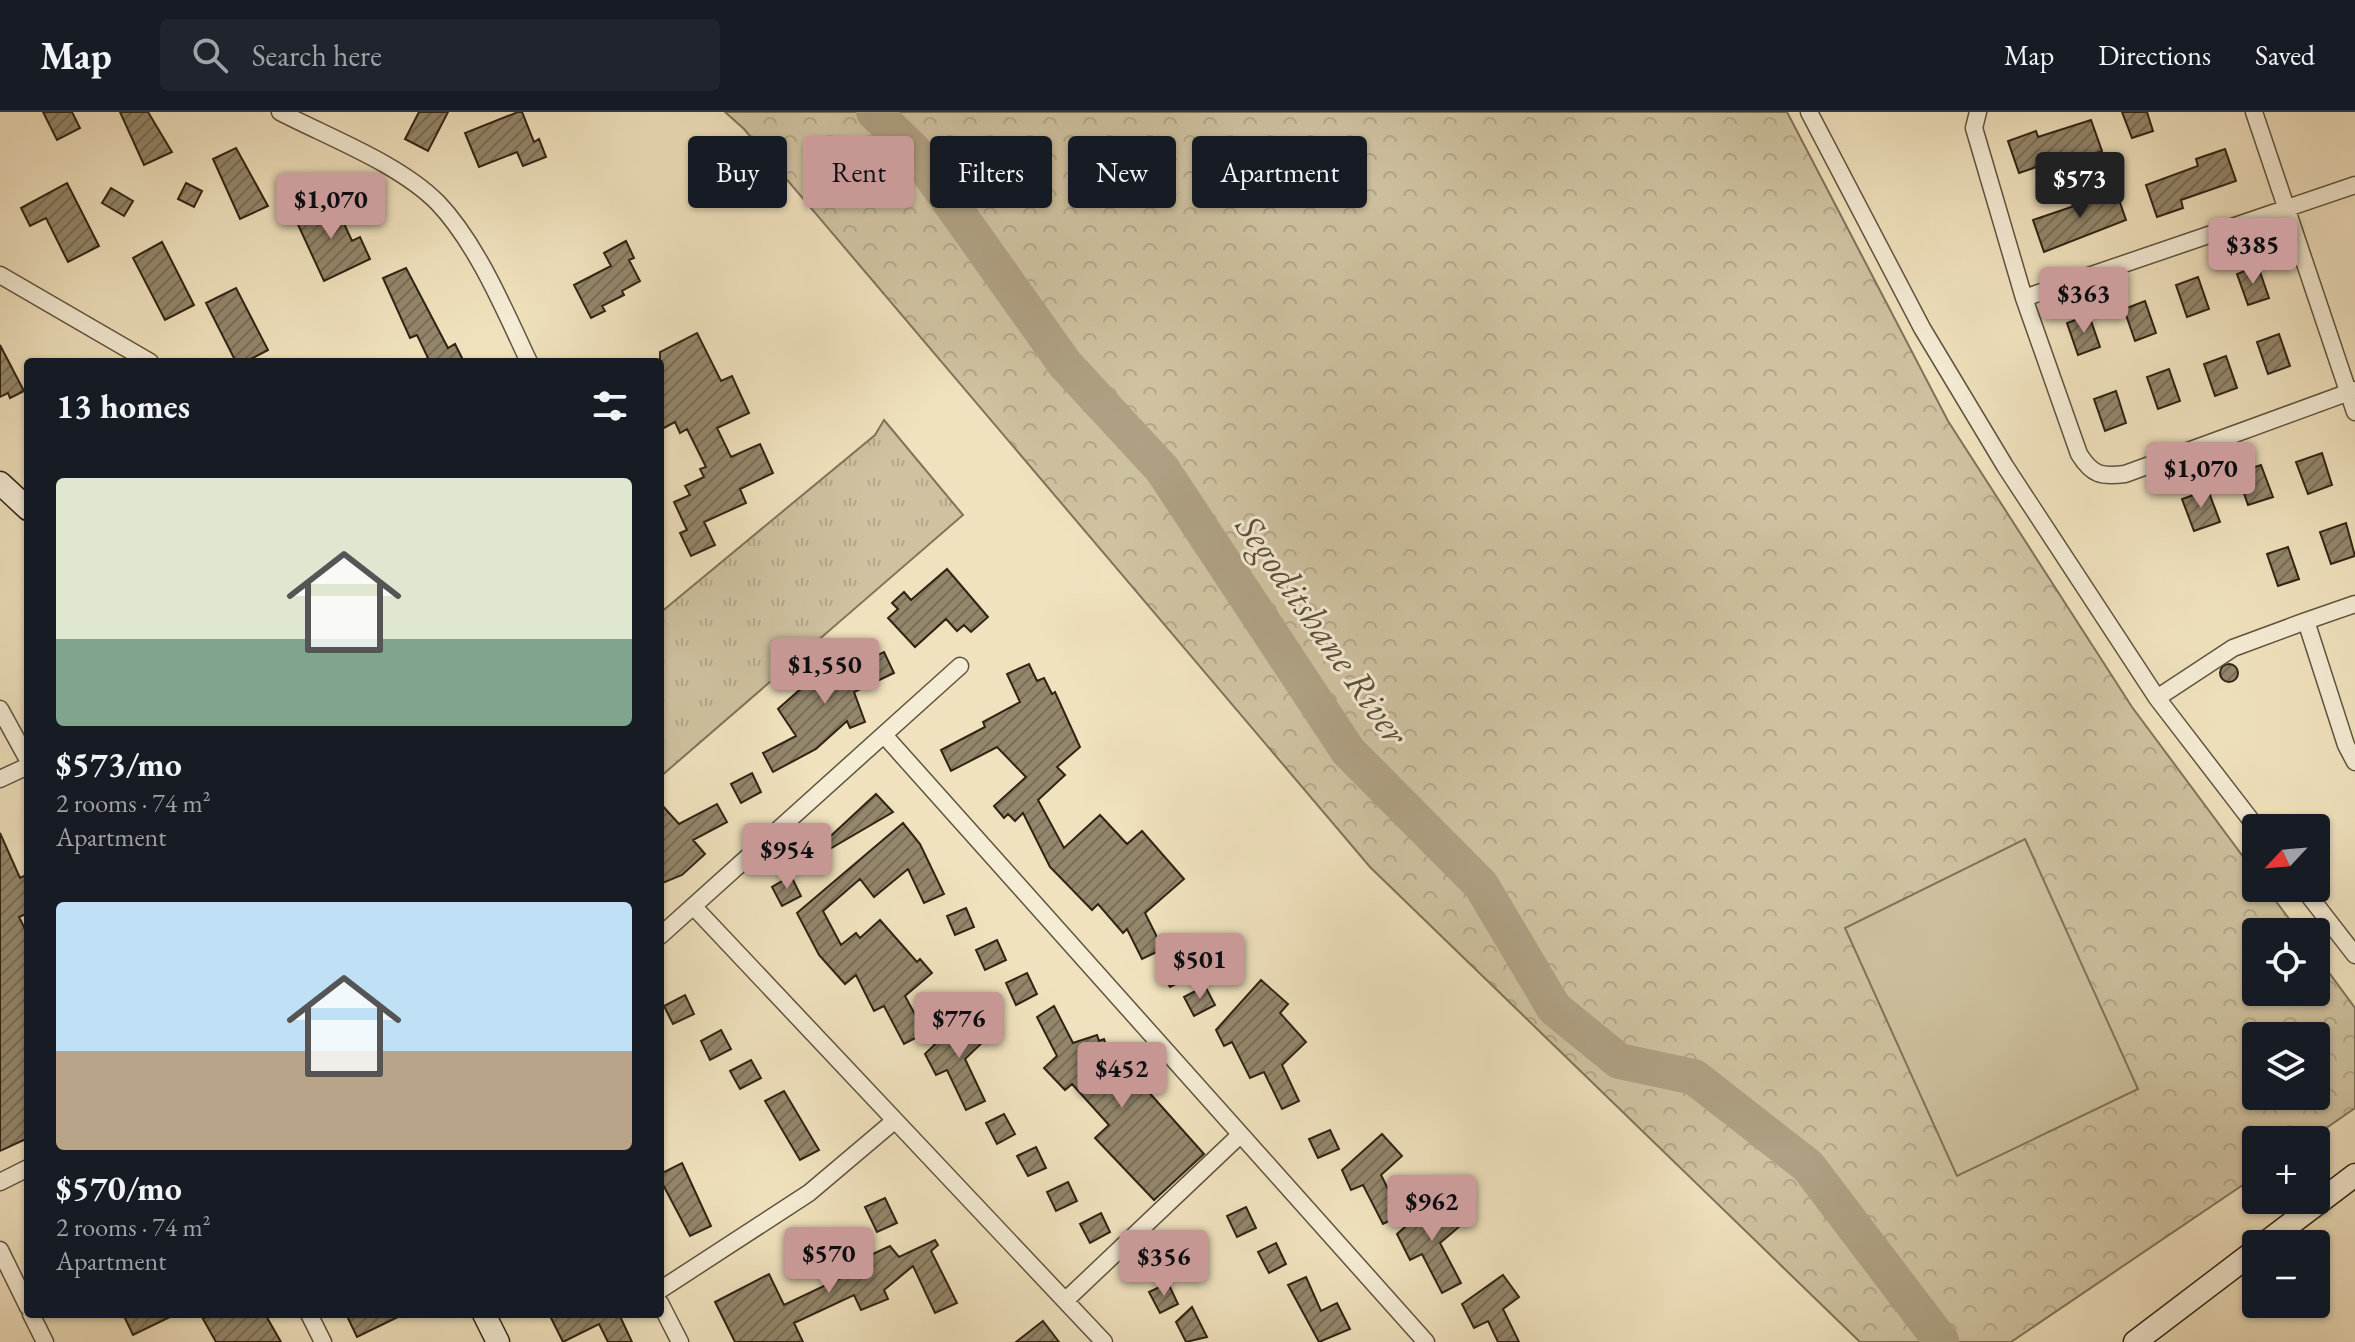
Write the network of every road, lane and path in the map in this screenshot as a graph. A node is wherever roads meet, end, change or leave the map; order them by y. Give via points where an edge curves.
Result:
1 (280, 112) edge
2 (1809, 112) edge
3 (1978, 112) edge
4 (2254, 112) edge
5 (2355, 185) edge
6 (2287, 208) junction
7 (0, 275) edge
8 (2024, 298) junction
9 (143, 358) edge
10 (527, 358) edge
11 (2352, 391) edge
12 (2355, 412) edge
13 (0, 483) edge
14 (24, 505) edge
15 (2355, 604) edge
16 (2306, 621) junction
17 (960, 666) dead end
18 (2157, 698) junction
19 (0, 709) edge
20 (884, 735) junction
21 (24, 755) edge
22 (2355, 762) edge
23 (24, 765) edge
24 (0, 779) edge
25 (2246, 814) edge
26 (2314, 902) edge
27 (694, 907) junction
28 (664, 933) edge
29 (2355, 955) edge
30 (893, 1122) junction
31 (1240, 1135) junction
32 (24, 1170) edge
33 (2355, 1175) edge
34 (0, 1182) edge
35 (2282, 1230) edge
36 (0, 1250) edge
37 (2242, 1261) edge
38 (664, 1287) edge
39 (24, 1299) edge
40 (1067, 1299) junction
41 (664, 1311) edge
42 (33, 1318) edge
43 (311, 1318) edge
44 (486, 1318) edge
45 (45, 1342) edge
46 (323, 1342) edge
47 (498, 1342) edge
48 (680, 1342) edge
49 (1104, 1342) edge
50 (1426, 1342) edge
51 (2135, 1342) edge

1 - 10 street via 407,178 439,204 498,296
2 - 18 street via 1922,328
3 - 8 street via 1974,128
4 - 6 street
5 - 6 street
6 - 8 street
6 - 11 street
7 - 9 street
8 - 11 street via 2079,454 2089,470 2103,476 2125,474
11 - 12 street
13 - 14 street
15 - 16 street
16 - 18 street via 2233,648
16 - 22 street
17 - 20 street
18 - 25 street
19 - 21 street
20 - 27 street
20 - 31 street
23 - 24 street
26 - 29 street
27 - 28 street
27 - 30 street
30 - 38 street via 809,1193
30 - 40 street
31 - 40 street
31 - 50 street
32 - 34 street
33 - 35 street
36 - 39 street
37 - 51 street
40 - 49 street
41 - 48 street
42 - 45 street
43 - 46 street
44 - 47 street

